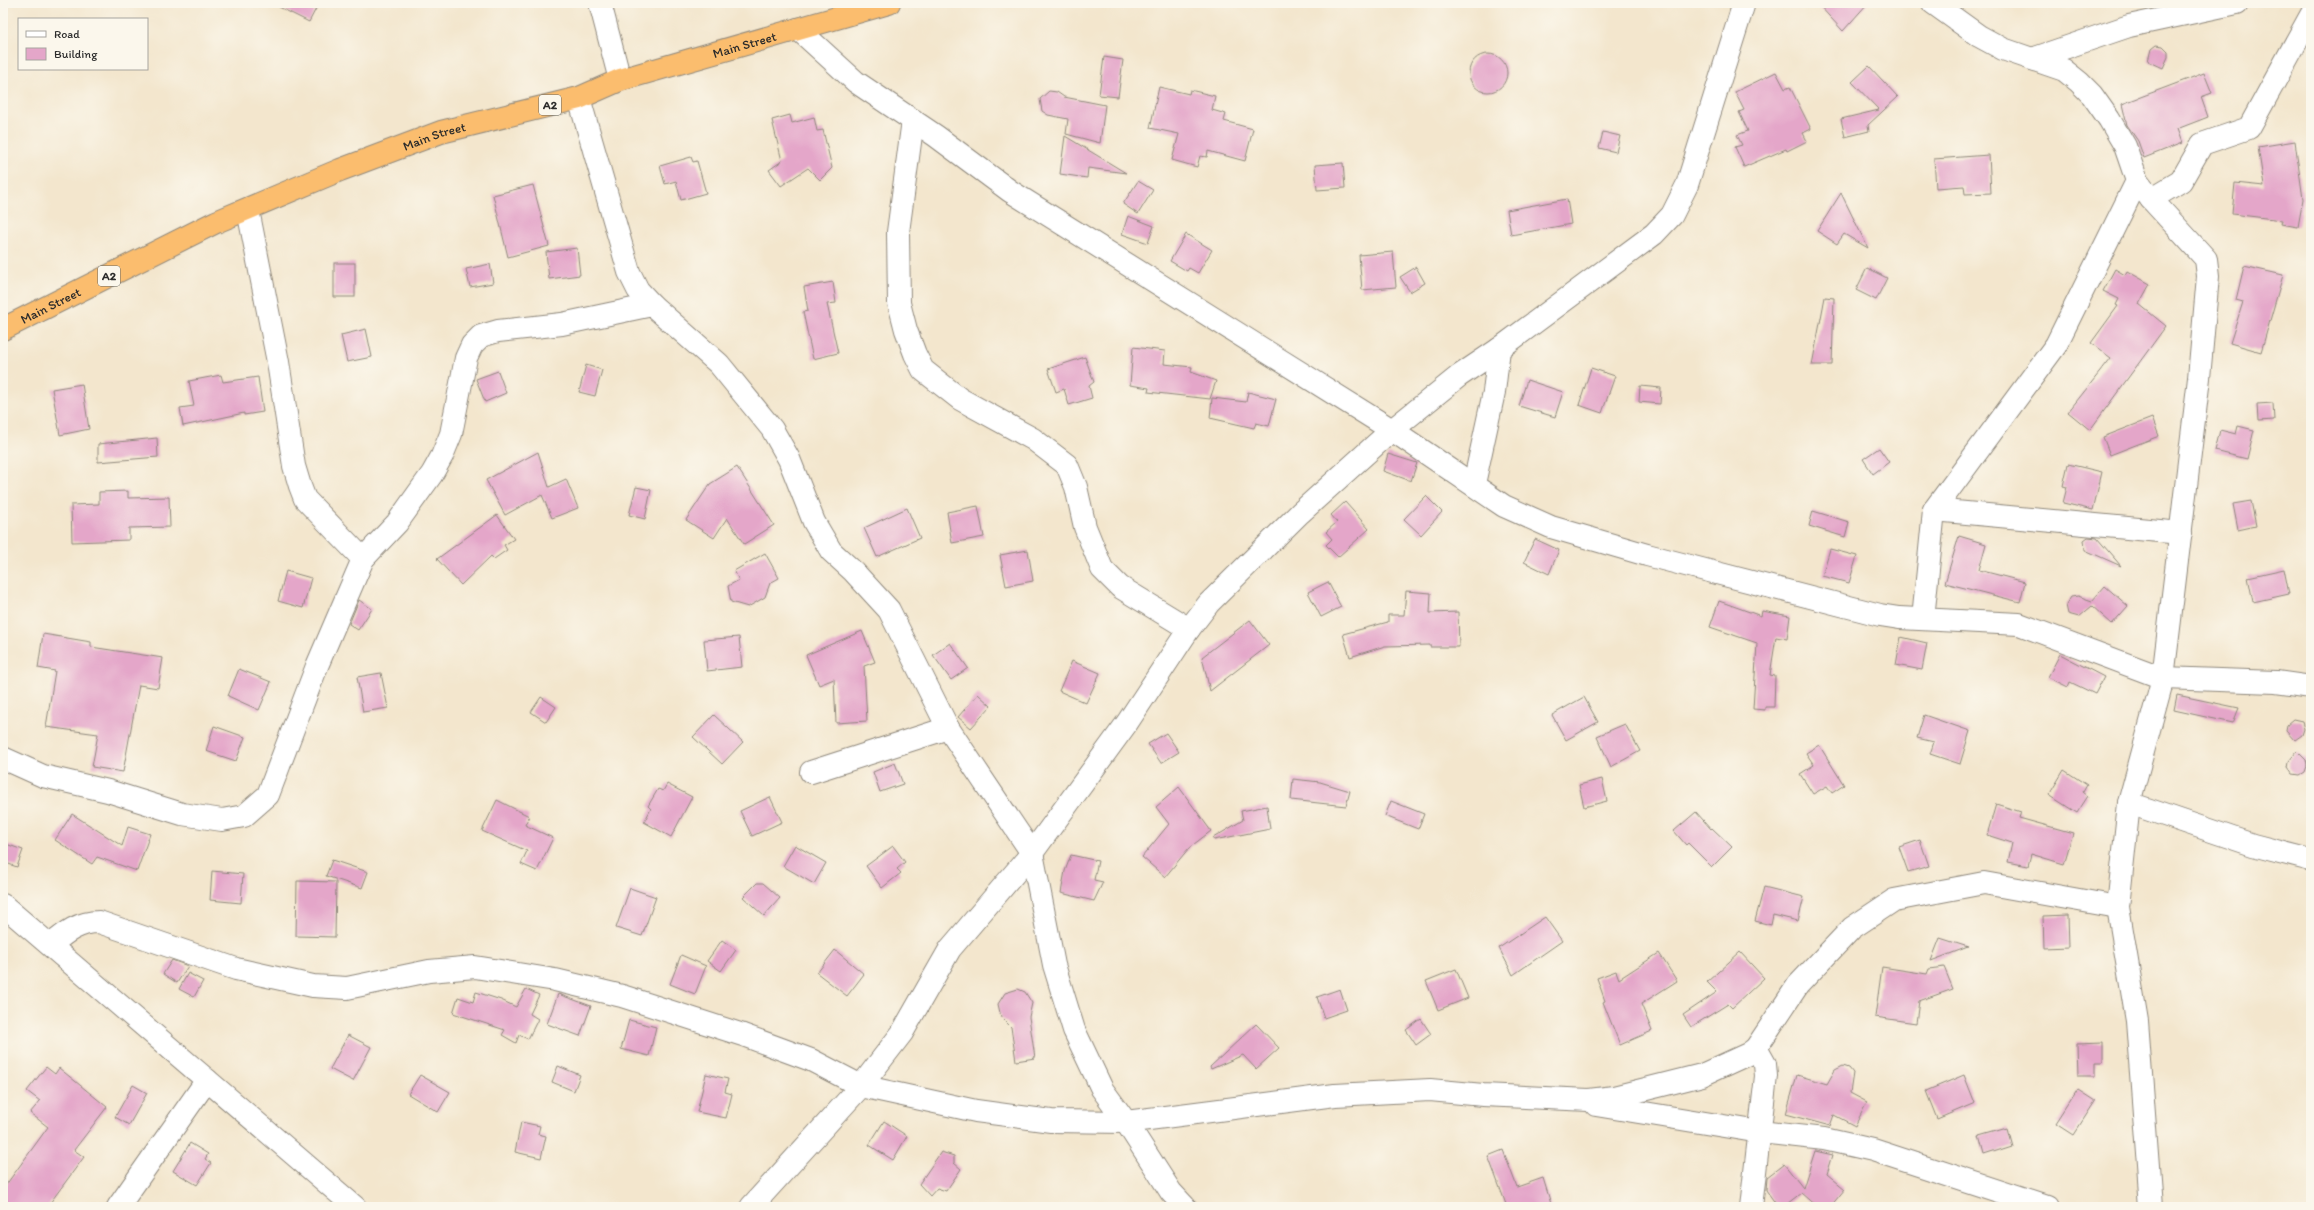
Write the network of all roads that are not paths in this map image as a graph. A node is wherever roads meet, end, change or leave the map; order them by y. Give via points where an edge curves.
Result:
1 (600, 3) edge
2 (889, 3) edge
3 (1744, 3) edge
4 (1933, 3) edge
5 (2238, 3) edge
6 (2311, 15) edge
7 (798, 29) junction
8 (2032, 59) junction
9 (620, 80) junction
10 (579, 98) junction
11 (913, 120) junction
12 (2137, 181) junction
13 (2151, 199) junction
14 (248, 210) junction
15 (652, 306) junction
16 (6, 326) edge
17 (1499, 349) junction
18 (1392, 430) junction
19 (1474, 484) junction
20 (1934, 510) junction
21 (2181, 533) junction
22 (363, 559) junction
23 (1923, 620) junction
24 (1189, 629) junction
25 (2163, 678) junction
26 (2311, 687) edge
27 (948, 728) junction
28 (3, 758) edge
29 (811, 772) dead end
30 (2129, 803) junction
31 (1032, 853) junction
32 (2311, 860) edge
33 (3, 905) edge
34 (2118, 907) junction
35 (51, 945) junction
36 (1756, 1048) junction
37 (207, 1080) junction
38 (861, 1086) junction
39 (1571, 1101) junction
40 (1126, 1122) junction
41 (1760, 1132) junction
42 (346, 1204) edge
43 (118, 1207) edge
44 (752, 1207) edge
45 (1185, 1207) edge
46 (1751, 1207) edge
47 (2047, 1207) edge
48 (2152, 1207) edge

1 - 9 street
2 - 7 highway, Main Street / A2
3 - 17 street via 1700,148 1672,215 1654,234
4 - 8 street via 1979,36 2003,49
5 - 8 street via 2129,26
6 - 13 street via 2249,128 2202,144 2181,181
7 - 9 highway, Main Street / A2
7 - 11 street via 856,82
8 - 12 street via 2064,70 2092,95 2125,146
9 - 10 highway, Main Street / A2
10 - 14 highway, Main Street / A2 via 441,132 340,170
10 - 15 street via 629,272 638,290
11 - 18 street via 1010,191
11 - 24 street via 898,232 899,303 906,330 918,359 924,370 960,399 1033,439 1068,465 1085,527 1102,569 1120,587
12 - 13 street
12 - 20 street via 2056,345
13 - 21 street via 2206,259 2208,276
14 - 16 highway, Main Street / A2 via 216,222
14 - 22 street via 278,362 294,466 300,486 305,499
15 - 22 street via 562,324 498,331 481,336 472,345 466,358 451,434 442,456 397,523
15 - 27 street via 720,364 772,429 789,459 814,522 824,540 831,551 889,610
17 - 18 street via 1459,376
17 - 19 street via 1494,392
18 - 19 street via 1439,464
18 - 24 street via 1289,524 1209,603
19 - 23 street via 1504,506 1551,527 1647,555 1880,615
20 - 21 street
20 - 23 street
21 - 25 street
22 - 28 street via 317,666 268,795 244,816 222,820 182,814 108,791 43,776
23 - 25 street via 2019,624
24 - 31 street via 1127,723
25 - 26 street via 2276,682
25 - 30 street
27 - 29 street
27 - 31 street
30 - 32 street via 2253,845
30 - 34 street
31 - 38 street via 950,949 902,1033
31 - 40 street via 1054,965 1074,1030 1102,1089
33 - 35 street
34 - 36 street via 1984,883 1894,900 1852,928 1798,985
34 - 48 street via 2137,1021
35 - 37 street
35 - 38 street via 62,935 86,922 99,922 236,969 313,986 353,987 429,971 475,967 555,980 622,996 743,1035 811,1060
36 - 39 street via 1702,1075 1614,1096
36 - 41 street via 1765,1064 1766,1076
37 - 42 street
37 - 43 street
38 - 40 street via 1013,1117 1051,1121
38 - 44 street
39 - 40 street via 1430,1090 1328,1096
39 - 41 street
40 - 45 street via 1171,1192
41 - 46 street
41 - 47 street via 1824,1139 1873,1150

